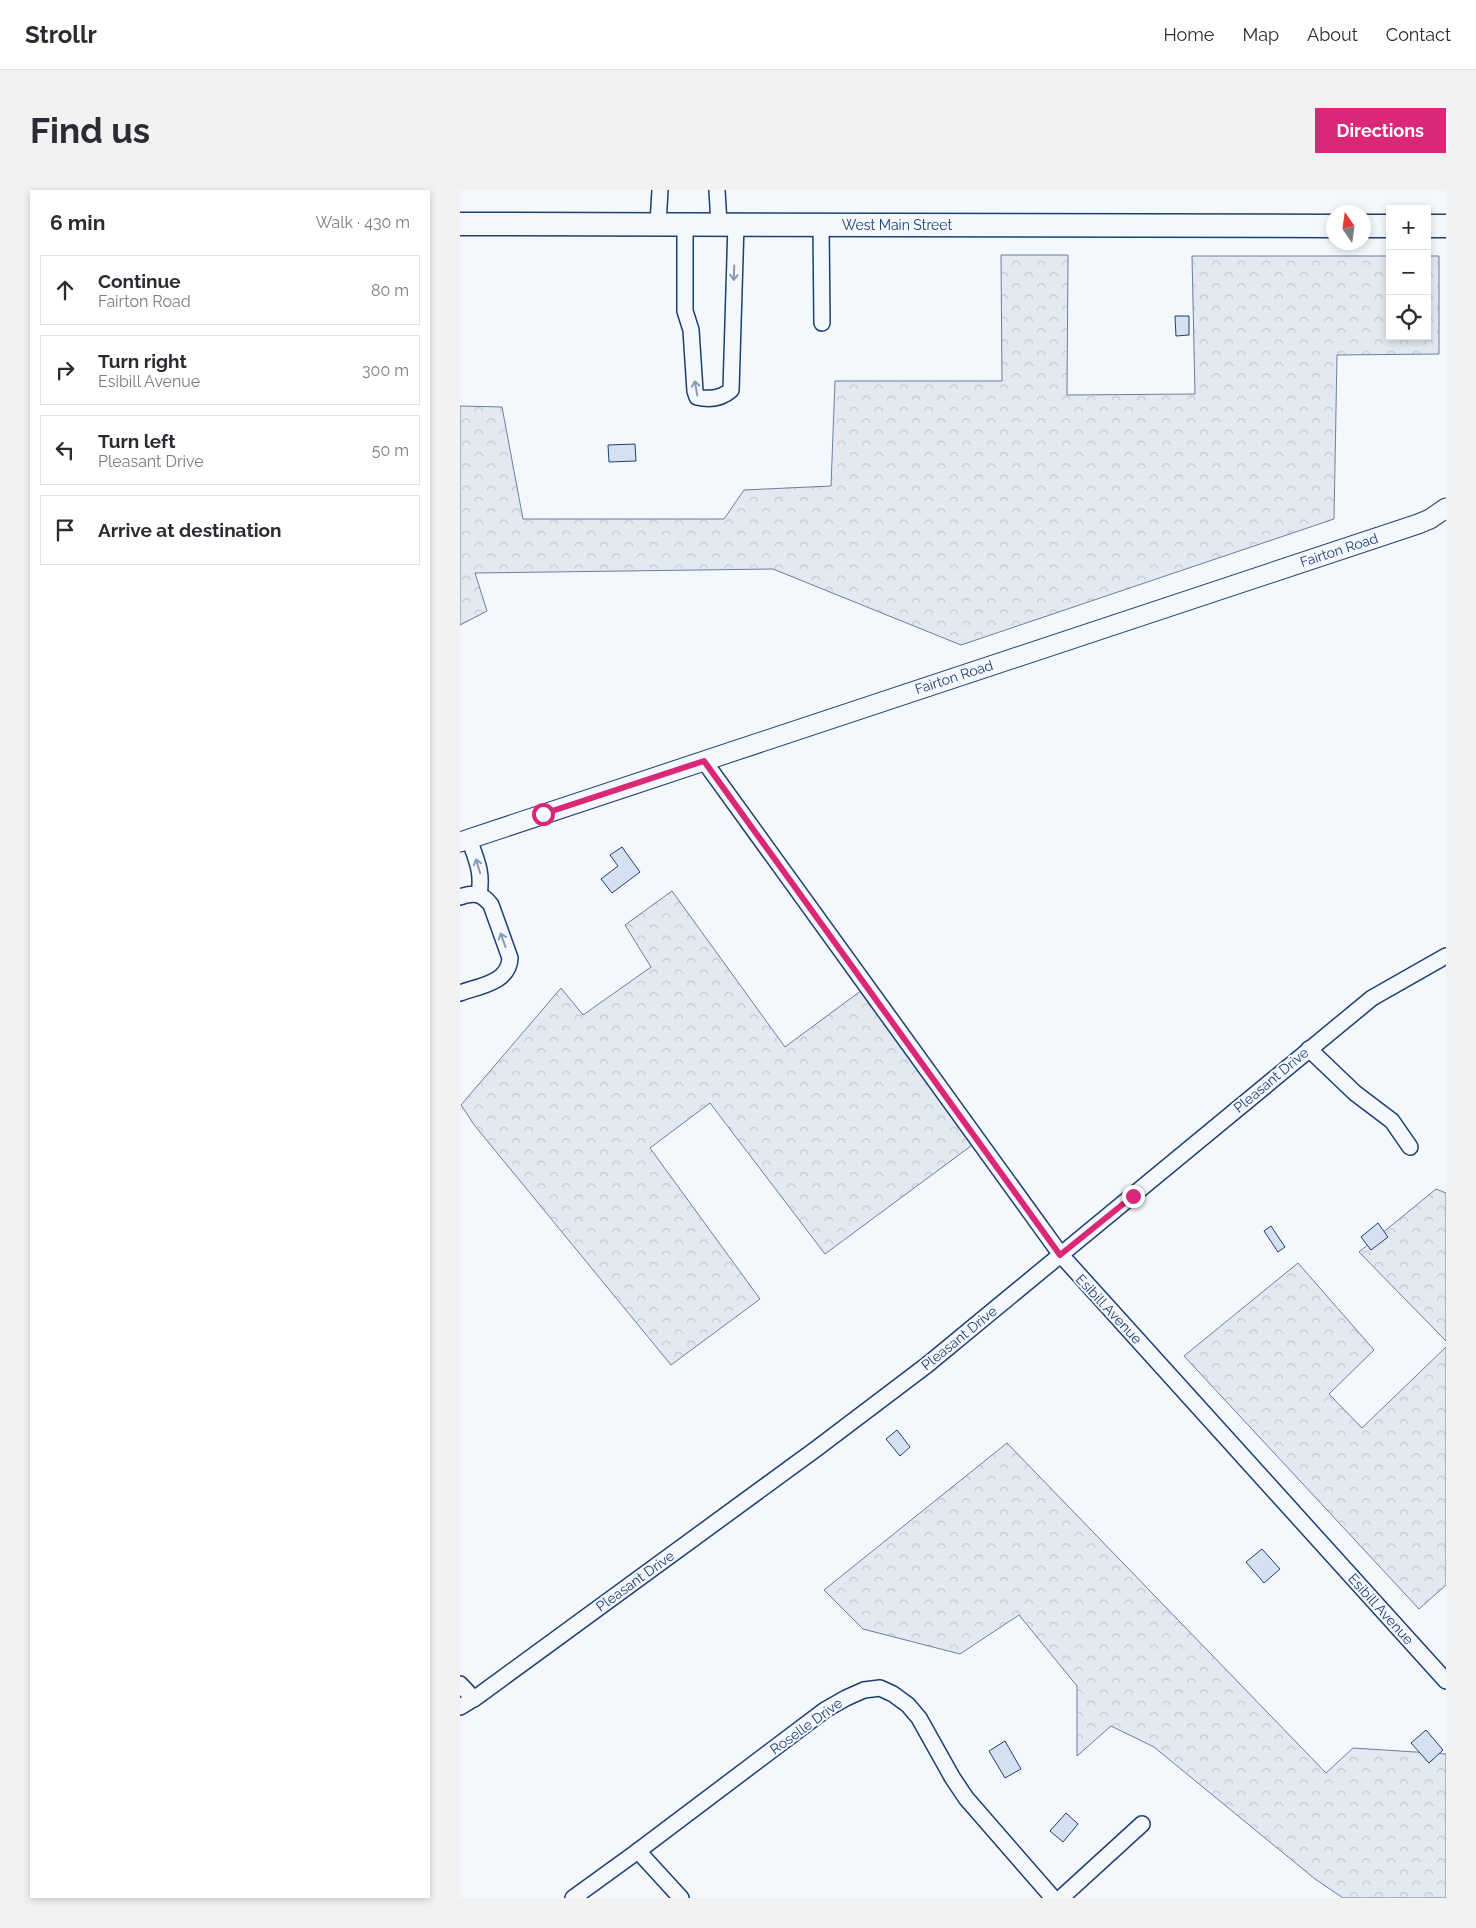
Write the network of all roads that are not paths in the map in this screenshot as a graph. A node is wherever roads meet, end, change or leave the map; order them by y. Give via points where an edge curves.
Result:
1 (660, 190) edge
2 (717, 190) edge
3 (460, 224) edge
4 (658, 224) junction
5 (685, 224) junction
6 (728, 224) junction
7 (821, 224) junction
8 (1326, 226) edge
9 (1371, 226) edge
10 (1386, 226) edge
11 (1431, 226) edge
12 (1446, 226) edge
13 (822, 322) dead end
14 (1446, 508) edge
15 (704, 761) junction
16 (464, 840) edge
17 (479, 894) junction
18 (460, 897) edge
19 (1446, 956) edge
20 (460, 993) edge
21 (1310, 1048) junction
22 (1410, 1147) dead end
23 (1060, 1255) junction
24 (1446, 1681) edge
25 (460, 1684) edge
26 (474, 1699) junction
27 (460, 1707) edge
28 (1142, 1824) dead end
29 (638, 1851) junction
30 (573, 1898) edge
31 (681, 1898) edge
32 (1053, 1898) edge
33 (1061, 1898) edge

1 - 4 street
2 - 6 street
3 - 4 highway, West Main Street
4 - 5 highway, West Main Street
5 - 6 highway, West Main Street
6 -> 5 street via 731,390 708,400 697,397 695,391 690,330 685,311
6 - 7 highway, West Main Street
7 - 8 highway, West Main Street
7 - 13 street
9 - 10 highway
11 - 12 highway
14 - 15 main road, Fairton Road via 1418,524
15 - 16 main road, Fairton Road
15 - 23 street, Esibill Avenue
17 -> 16 street via 480,871
17 - 18 street
20 -> 17 street via 495,981 510,967 510,958 491,906
19 - 21 street, Pleasant Drive via 1372,998
21 - 22 street via 1355,1093 1392,1121
21 - 23 street, Pleasant Drive
23 - 24 street, Esibill Avenue
23 - 26 street, Pleasant Drive via 927,1365 840,1431
25 - 26 street
26 - 27 street, Pleasant Drive
28 - 33 street
29 - 30 street, Roselle Drive
29 - 31 street
29 - 32 street, Roselle Drive via 825,1710 864,1690 880,1688 908,1705 919,1718 966,1798

